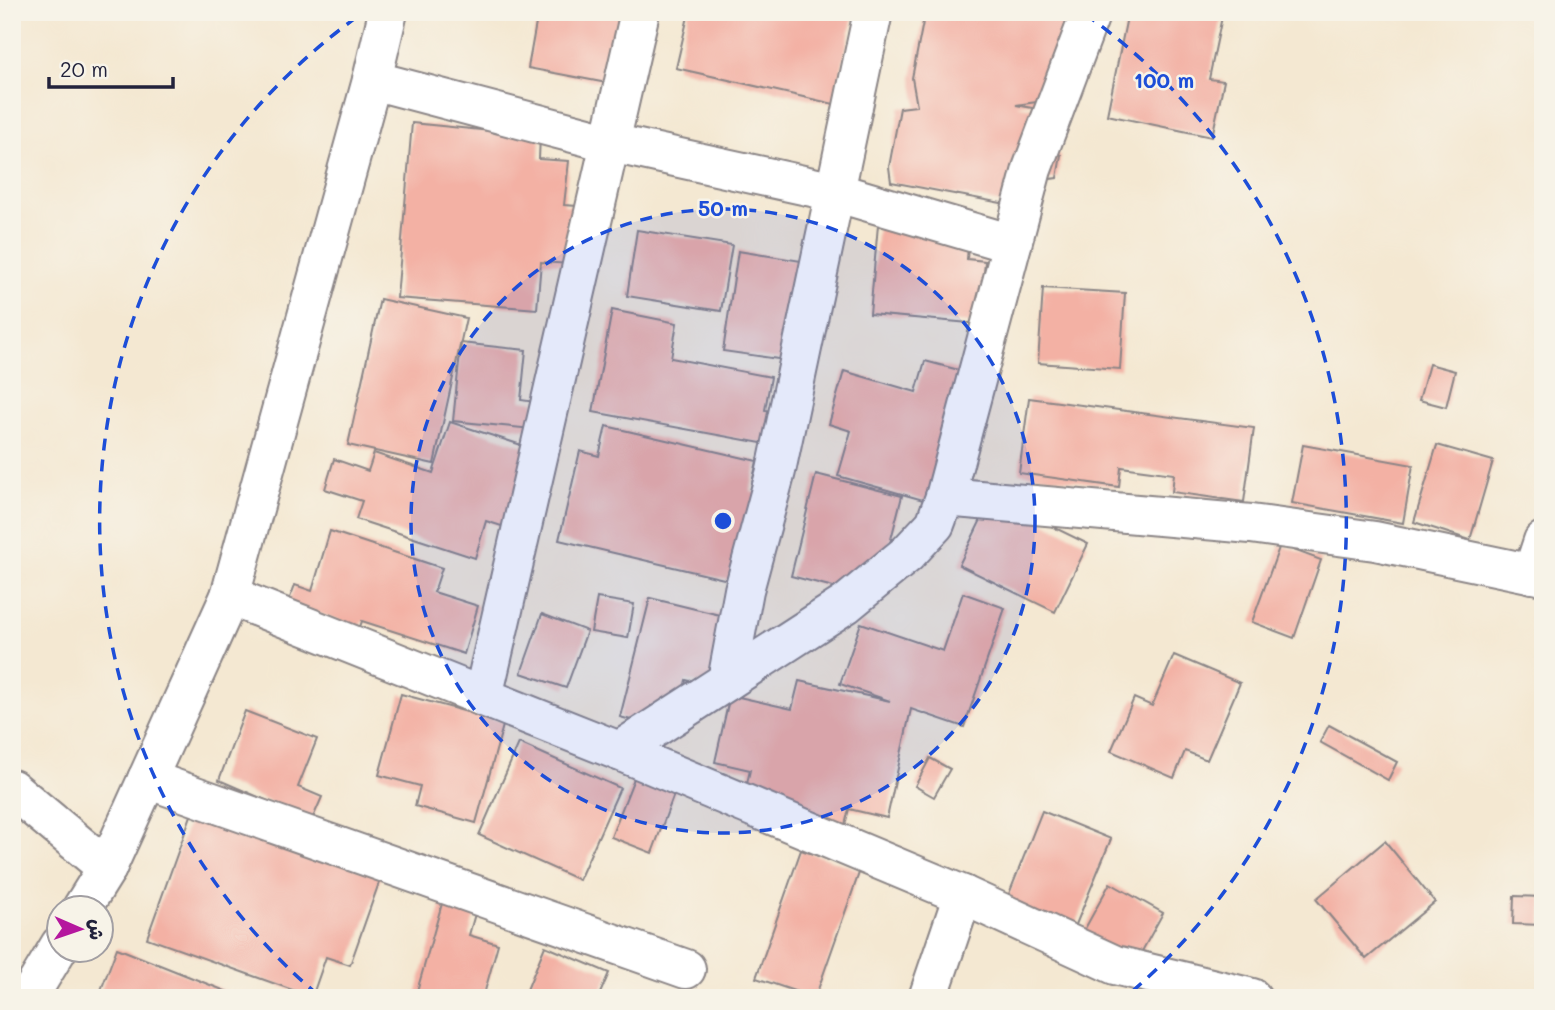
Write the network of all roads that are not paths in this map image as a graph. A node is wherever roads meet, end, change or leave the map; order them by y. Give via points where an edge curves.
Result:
1 (388, 12) edge
2 (640, 12) edge
3 (873, 12) edge
4 (1091, 12) edge
5 (372, 80) junction
6 (611, 143) junction
7 (835, 192) junction
8 (1012, 244) junction
9 (945, 497) junction
10 (1539, 564) edge
11 (230, 596) junction
12 (727, 681) junction
13 (484, 697) junction
14 (619, 751) junction
15 (147, 779) junction
16 (12, 789) edge
17 (107, 868) junction
18 (91, 894) edge
19 (963, 895) junction
20 (49, 964) edge
21 (686, 969) dead end
22 (28, 998) edge
23 (928, 998) edge
24 (1252, 998) edge

1 - 5 street
2 - 6 street
3 - 7 street
4 - 8 street via 1032,169
5 - 6 street
5 - 11 street
6 - 7 street
6 - 13 street
7 - 8 street
7 - 12 street
8 - 9 street
9 - 10 street via 1251,524
9 - 12 street via 935,524 907,554 846,604
11 - 13 street
11 - 15 street
12 - 14 street
13 - 14 street
14 - 19 street
15 - 17 street
15 - 21 street
16 - 17 street
17 - 18 street
19 - 23 street
19 - 24 street via 1115,965
20 - 22 street

